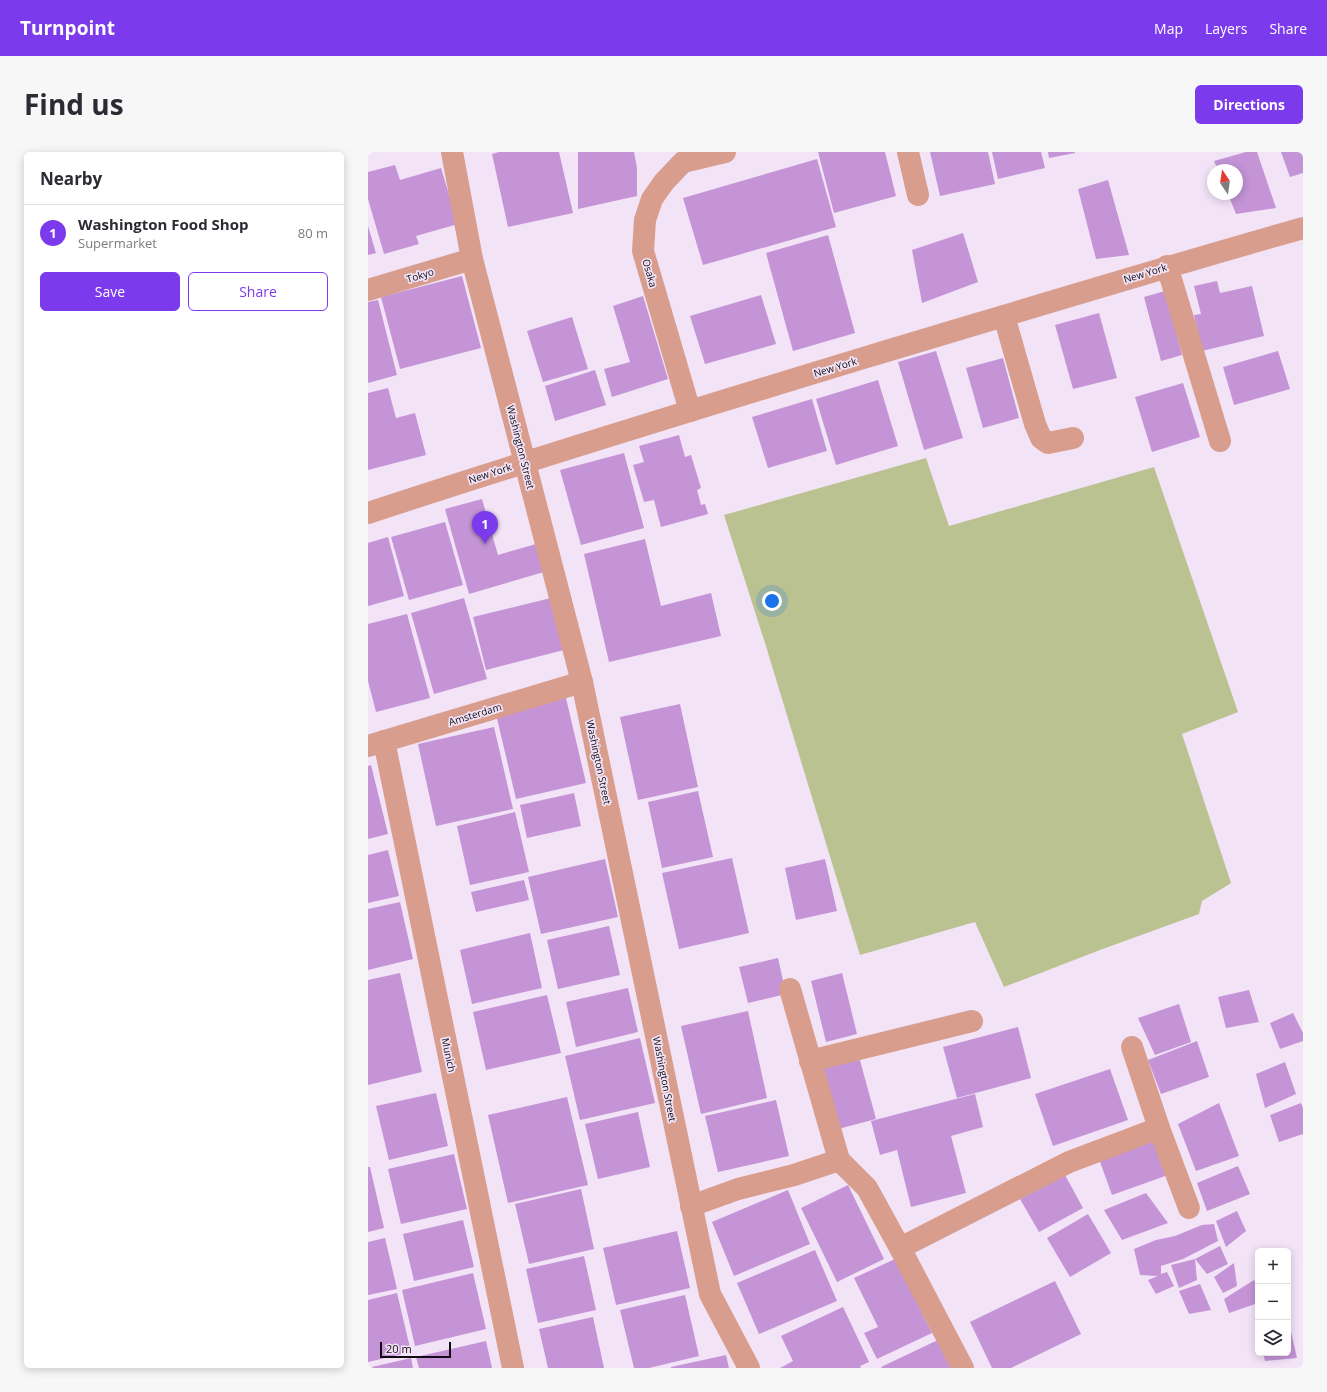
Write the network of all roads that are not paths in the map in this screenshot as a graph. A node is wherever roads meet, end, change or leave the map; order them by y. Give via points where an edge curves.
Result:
1 (452, 152) edge
2 (725, 152) edge
3 (908, 152) edge
4 (682, 157) edge
5 (918, 195) dead end
6 (1303, 228) edge
7 (472, 259) junction
8 (1167, 266) junction
9 (368, 290) edge
10 (1004, 316) junction
11 (690, 411) junction
12 (1073, 438) dead end
13 (1220, 441) dead end
14 (525, 462) junction
15 (368, 512) edge
16 (582, 682) junction
17 (376, 744) edge
18 (790, 989) dead end
19 (972, 1021) dead end
20 (1132, 1047) dead end
21 (810, 1061) junction
22 (1159, 1128) junction
23 (839, 1160) junction
24 (691, 1206) junction
25 (1189, 1208) dead end
26 (900, 1248) junction
27 (513, 1368) edge
28 (749, 1368) edge
29 (963, 1368) edge

1 - 7 street, Washington Street
2 - 4 street, Osaka
3 - 5 street
4 - 11 street, Osaka via 652,199 645,220 644,251
6 - 8 street, New York
7 - 9 street, Tokyo
7 - 14 street, Washington Street
8 - 10 street, New York
8 - 13 street
10 - 11 street, New York
10 - 12 street via 1041,438 1048,443
11 - 14 street, New York
14 - 15 street, New York
14 - 16 street, Washington Street
16 - 17 street, Amsterdam
16 - 24 street, Washington Street
17 - 27 street, Munich
18 - 21 street
19 - 21 street
20 - 22 street
21 - 23 street
22 - 25 street
22 - 26 street via 1069,1162
23 - 24 street via 738,1189
23 - 26 street via 867,1188
24 - 28 street, Washington Street via 711,1297
26 - 29 street

